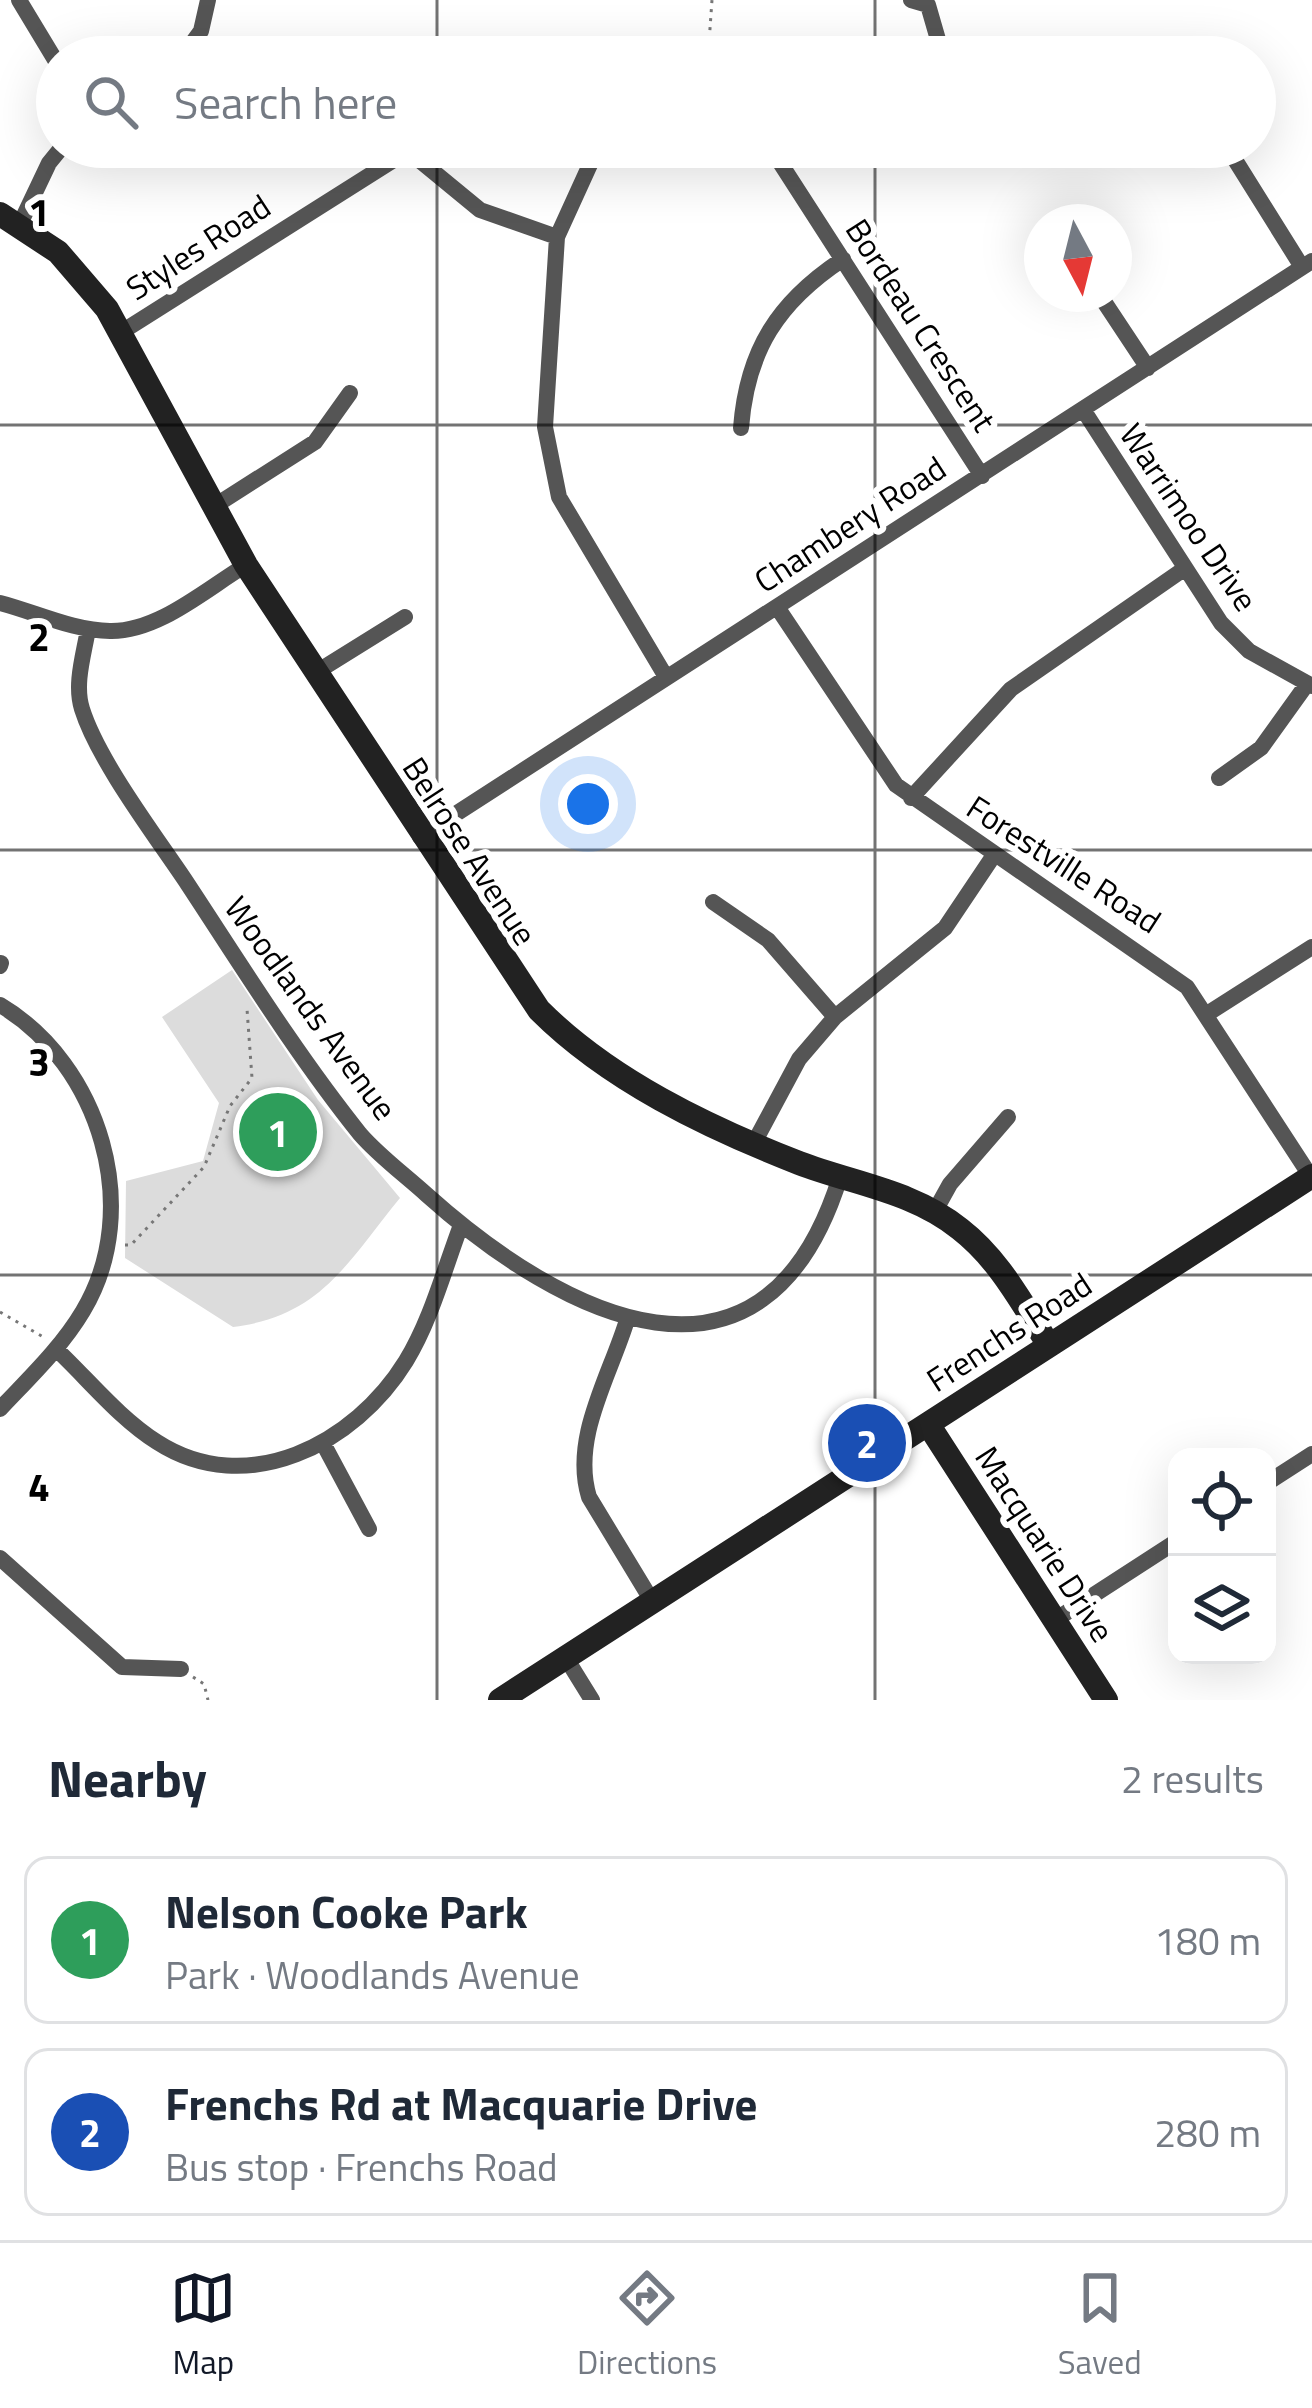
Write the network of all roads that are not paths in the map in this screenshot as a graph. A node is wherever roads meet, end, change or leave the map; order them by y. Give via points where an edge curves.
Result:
1 (19, 0) edge
2 (208, 0) edge
3 (928, 2) edge
4 (41, 36) edge
5 (198, 36) edge
6 (937, 36) edge
7 (46, 168) edge
8 (381, 168) edge
9 (429, 168) edge
10 (588, 168) edge
11 (784, 168) edge
12 (1241, 168) edge
13 (10, 219) edge
14 (557, 237) junction
15 (843, 259) junction
16 (1307, 264) edge
17 (1111, 312) edge
18 (120, 333) junction
19 (1148, 368) junction
20 (350, 393) dead end
21 (1084, 411) junction
22 (741, 428) dead end
23 (982, 476) junction
24 (213, 507) junction
25 (246, 566) junction
26 (1184, 569) junction
27 (0, 603) edge
28 (777, 607) junction
29 (405, 617) dead end
30 (88, 628) junction
31 (315, 673) junction
32 (666, 676) junction
33 (1310, 685) edge
34 (1219, 778) dead end
35 (911, 798) junction
36 (420, 836) junction
37 (994, 855) junction
38 (713, 902) dead end
39 (1312, 947) edge
40 (0, 1005) edge
41 (1207, 1014) junction
42 (835, 1017) junction
43 (1007, 1117) dead end
44 (754, 1143) junction
45 (1311, 1176) edge
46 (840, 1178) junction
47 (935, 1211) junction
48 (461, 1226) junction
49 (627, 1320) junction
50 (1049, 1345) junction
51 (56, 1349) junction
52 (0, 1409) edge
53 (928, 1424) junction
54 (324, 1444) junction
55 (1312, 1454) edge
56 (1276, 1478) edge
57 (369, 1529) dead end
58 (1168, 1547) edge
59 (0, 1558) edge
60 (652, 1601) junction
61 (1054, 1620) junction
62 (566, 1658) junction
63 (181, 1669) road end
64 (500, 1700) edge
65 (592, 1700) edge
66 (1106, 1700) edge

1 - 4 street
2 - 5 street
3 - 6 street
7 - 13 street
8 - 18 street, Styles Road
9 - 14 street, Styles Road via 481,210
10 - 14 street
11 - 15 street, Bordeau Crescent
12 - 16 street
13 - 18 street, Belrose Avenue via 76,269
14 - 32 street via 545,397 550,465 578,532
15 - 22 street via 773,319 750,368
15 - 23 street, Bordeau Crescent
16 - 19 street, Chambery Road
17 - 19 street
18 - 24 street, Belrose Avenue
19 - 21 street, Chambery Road
20 - 24 street via 315,442
21 - 23 street, Chambery Road
21 - 26 street, Warrimoo Drive
23 - 28 street, Chambery Road
24 - 25 street, Belrose Avenue
25 - 30 street via 142,627
25 - 31 street, Belrose Avenue
26 - 33 street, Warrimoo Drive via 1234,639
26 - 35 street via 1011,689
27 - 30 street
28 - 32 street, Chambery Road
28 - 35 street, Forestville Road
29 - 31 street
30 - 48 street, Woodlands Avenue via 82,712 137,808 363,1137
31 - 36 street, Belrose Avenue
32 - 36 street, Chambery Road
33 - 34 street via 1261,748
35 - 37 street, Forestville Road
36 - 44 street, Belrose Avenue via 516,982 565,1036 635,1084
37 - 41 street, Forestville Road via 1170,970
37 - 42 street via 945,928
38 - 42 street via 769,940
39 - 41 street
40 - 51 street via 62,1060 95,1116 110,1177 106,1243 83,1311
41 - 45 street, Forestville Road
42 - 44 street via 799,1058
43 - 47 street
44 - 46 street, Belrose Avenue
45 - 50 street, Frenchs Road
46 - 47 street, Belrose Avenue
46 - 49 street, Woodlands Avenue via 806,1254 761,1299 706,1323
47 - 50 street, Belrose Avenue via 1000,1268
48 - 49 street, Woodlands Avenue via 516,1265
48 - 54 street via 404,1364
49 - 60 street via 588,1432 583,1478
50 - 53 street, Frenchs Road
51 - 52 street
51 - 54 street via 156,1441 203,1462 255,1466
53 - 60 street, Frenchs Road
53 - 61 street, Macquarie Drive
54 - 57 street
55 - 56 street
58 - 61 street
59 - 63 street via 122,1667
60 - 62 street, Frenchs Road
61 - 66 street, Macquarie Drive
62 - 64 street, Frenchs Road
62 - 65 street

